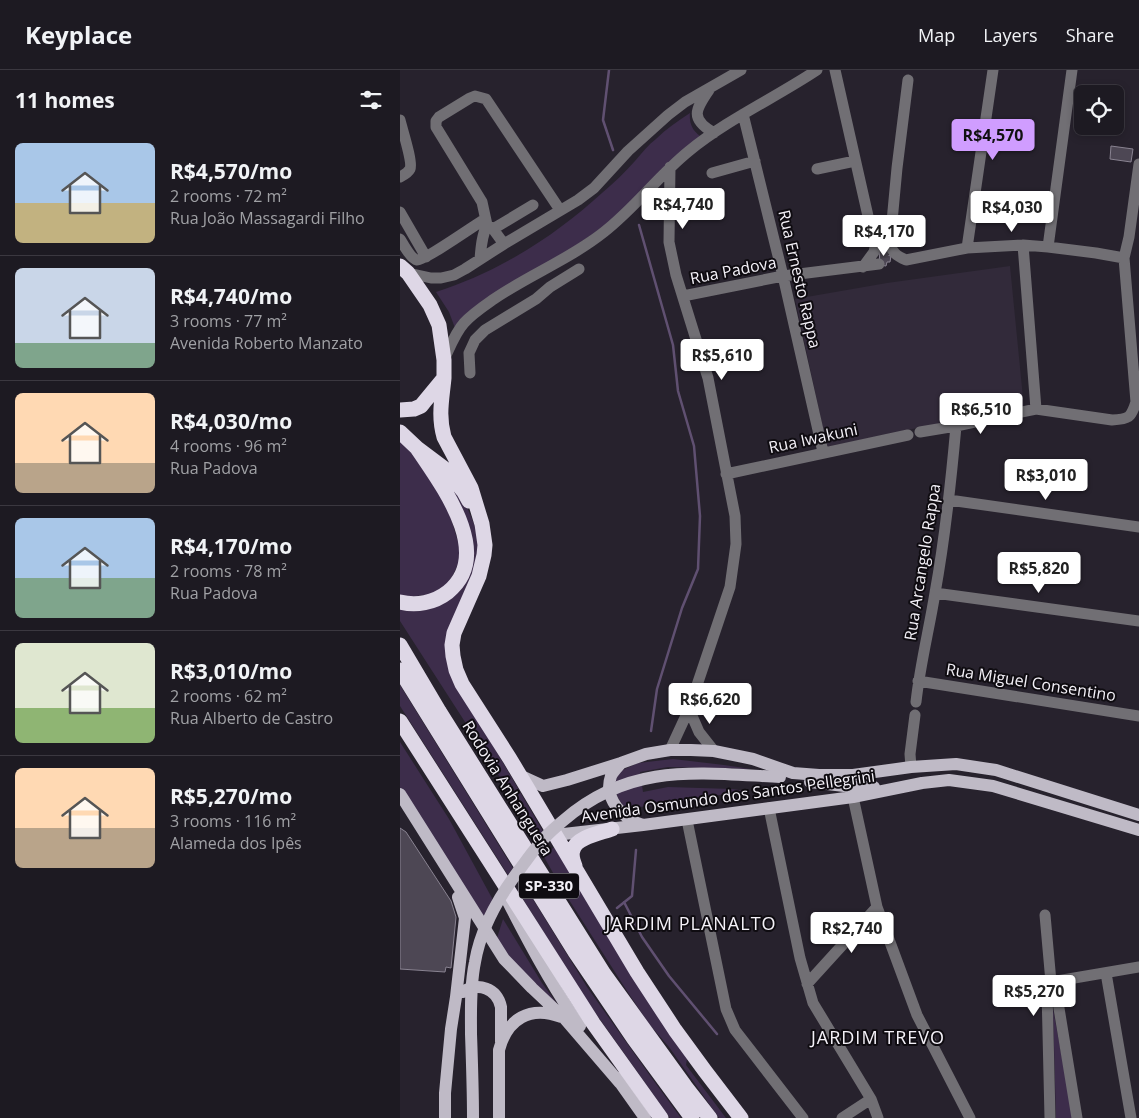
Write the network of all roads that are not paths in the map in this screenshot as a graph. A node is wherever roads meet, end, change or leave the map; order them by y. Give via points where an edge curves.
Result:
1 (741, 70) edge
2 (817, 70) edge
3 (835, 70) edge
4 (993, 70) edge
5 (1072, 70) edge
6 (908, 80) dead end
7 (711, 86) junction
8 (744, 114) junction
9 (400, 120) edge
10 (714, 133) junction
11 (856, 160) junction
12 (755, 161) junction
13 (1139, 164) edge
14 (670, 167) junction
15 (817, 169) dead end
16 (712, 173) dead end
17 (400, 177) edge
18 (533, 204) dead end
19 (560, 210) junction
20 (400, 212) edge
21 (488, 224) junction
22 (400, 238) edge
23 (504, 244) junction
24 (1023, 245) junction
25 (1048, 247) junction
26 (967, 248) junction
27 (884, 254) junction
28 (426, 257) junction
29 (1124, 258) junction
30 (480, 259) junction
31 (404, 269) edge
32 (579, 269) dead end
33 (541, 270) junction
34 (783, 276) junction
35 (550, 287) junction
36 (683, 296) junction
37 (444, 360) junction
38 (470, 373) dead end
39 (444, 378) junction
40 (1036, 409) junction
41 (400, 410) edge
42 (956, 426) junction
43 (400, 432) edge
44 (920, 432) dead end
45 (908, 435) dead end
46 (417, 448) junction
47 (823, 452) junction
48 (726, 474) junction
49 (950, 500) junction
50 (482, 524) junction
51 (1139, 527) edge
52 (935, 593) junction
53 (400, 602) edge
54 (1139, 621) edge
55 (400, 645) edge
56 (400, 670) edge
57 (918, 681) junction
58 (916, 702) dead end
59 (689, 709) junction
60 (915, 715) dead end
61 (1139, 716) edge
62 (400, 721) edge
63 (400, 728) edge
64 (670, 750) junction
65 (714, 751) junction
66 (621, 763) junction
67 (911, 767) junction
68 (429, 768) junction
69 (519, 775) junction
70 (819, 775) junction
71 (780, 778) junction
72 (905, 786) junction
73 (400, 794) edge
74 (853, 797) junction
75 (769, 808) junction
76 (1139, 815) edge
77 (687, 820) junction
78 (643, 825) junction
79 (612, 829) junction
80 (1139, 830) edge
81 (473, 835) junction
82 (555, 835) junction
83 (448, 871) junction
84 (576, 872) junction
85 (877, 907) junction
86 (1045, 915) dead end
87 (1139, 967) edge
88 (1106, 973) junction
89 (807, 984) junction
90 (1049, 986) junction
91 (456, 997) junction
92 (564, 1018) junction
93 (501, 1042) junction
94 (620, 1082) junction
95 (871, 1099) junction
96 (642, 1116) edge
97 (445, 1118) edge
98 (474, 1118) edge
99 (499, 1118) edge
100 (661, 1118) edge
101 (692, 1118) edge
102 (710, 1118) edge
103 (741, 1118) edge
104 (803, 1118) edge
105 (842, 1118) edge
106 (878, 1118) edge
107 (970, 1118) edge
108 (1050, 1118) edge
109 (1077, 1118) edge
110 (1131, 1118) edge

1 - 7 street
2 - 8 street
3 - 11 street
4 - 26 street
5 - 25 street
6 - 27 street
7 - 10 street via 699,105 697,116 701,124
7 - 19 street via 668,115 594,188
8 - 10 street
8 - 12 street, Rua Ernesto Rappa
9 - 17 street via 410,168
10 - 14 street
11 - 15 street
11 - 27 street via 874,242
12 - 16 street
12 - 34 street, Rua Ernesto Rappa
13 - 29 street
14 - 33 street via 604,232
14 - 36 street via 670,242
18 - 21 street
19 - 21 street via 486,99 476,96 439,117 436,127 482,202
19 - 23 street
20 - 28 street
21 - 23 street
21 - 28 street
21 - 30 street via 484,230
22 - 28 street via 415,260
23 - 30 street
24 - 25 street
24 - 26 street
24 - 40 street
25 - 29 street
26 - 27 street via 906,260
27 - 34 street, Rua Padova via 863,267
29 - 40 street via 1136,402 1132,413 1125,419 1112,420
30 - 31 street via 454,275 440,278
31 - 37 highway via 430,304 439,325
32 - 35 street
33 - 35 street
33 - 37 street via 464,322
34 - 36 street, Rua Padova
34 - 47 street, Rua Ernesto Rappa
35 - 38 street via 475,340 469,353
36 - 48 street via 708,378
37 - 39 highway
39 - 41 highway via 421,406
39 - 50 highway via 442,430 471,488
40 - 42 street
42 - 44 street
42 - 49 street, Rua Arcangelo Rappa
43 - 46 highway
45 - 47 street, Rua Iwakuni
46 - 50 highway via 445,469 464,492
46 - 53 highway via 454,508 465,539 466,557 460,577 446,594 419,604
47 - 48 street, Rua Iwakuni
48 - 59 street via 735,516 736,544 730,587
49 - 51 street
49 - 52 street, Rua Arcangelo Rappa
50 - 69 highway via 485,545 482,565 454,634 453,656 462,684
52 - 54 street
52 - 57 street, Rua Arcangelo Rappa
55 - 102 highway, Rodovia Anhanguera / SP-330 via 604,974
56 - 101 highway, Rodovia Anhanguera / SP-330 via 575,952
57 - 58 street, Rua Arcangelo Rappa
57 - 61 street, Rua Miguel Consentino
59 - 64 street
59 - 65 street via 699,732
60 - 67 street
62 - 68 highway
63 - 68 highway
64 - 65 main road, Avenida Osmundo dos Santos Pellegrini
64 - 66 main road, Avenida Osmundo dos Santos Pellegrini
65 - 70 main road, Avenida Osmundo dos Santos Pellegrini via 753,759 793,773
66 - 69 main road, Avenida Osmundo dos Santos Pellegrini via 543,786
66 - 78 main road via 609,783 611,799 625,817
67 - 70 main road, Avenida Osmundo dos Santos Pellegrini via 853,775
67 - 76 main road, Avenida Osmundo dos Santos Pellegrini via 956,764 996,770
68 - 81 highway
69 - 82 highway
70 - 71 main road, Avenida Osmundo dos Santos Pellegrini
71 - 72 main road, Avenida Osmundo dos Santos Pellegrini via 853,787
71 - 98 main road, bridge via 677,774 634,781 617,786 582,805 542,840 497,903 482,936 475,962 471,1016
72 - 74 main road, Avenida Osmundo dos Santos Pellegrini
72 - 80 main road, Avenida Osmundo dos Santos Pellegrini via 949,780 993,786
73 - 83 main road
74 - 75 main road, Avenida Osmundo dos Santos Pellegrini
74 - 85 street
75 - 77 main road, Avenida Osmundo dos Santos Pellegrini
75 - 89 street
77 - 78 main road, Avenida Osmundo dos Santos Pellegrini
77 - 104 street via 726,1009 735,1030
78 - 79 main road, Avenida Osmundo dos Santos Pellegrini
79 - 82 main road, Avenida Osmundo dos Santos Pellegrini
79 - 84 highway via 576,843 572,857
81 - 94 main road via 556,989
81 - 100 highway via 593,1023
82 - 84 highway
83 - 91 main road via 465,918
83 - 92 main road via 504,960
84 - 103 highway via 675,1030
85 - 89 street
85 - 107 street via 917,1015
86 - 90 street
87 - 88 street
88 - 90 street
88 - 110 street
89 - 95 street via 813,1003
90 - 108 street
90 - 109 street via 1057,996
91 - 93 main road via 477,987 487,988 495,994 501,1007
91 - 97 main road via 446,1075
92 - 93 main road via 546,1012 526,1015 516,1020
92 - 94 main road
93 - 99 main road
94 - 96 main road
95 - 105 street
95 - 106 street

